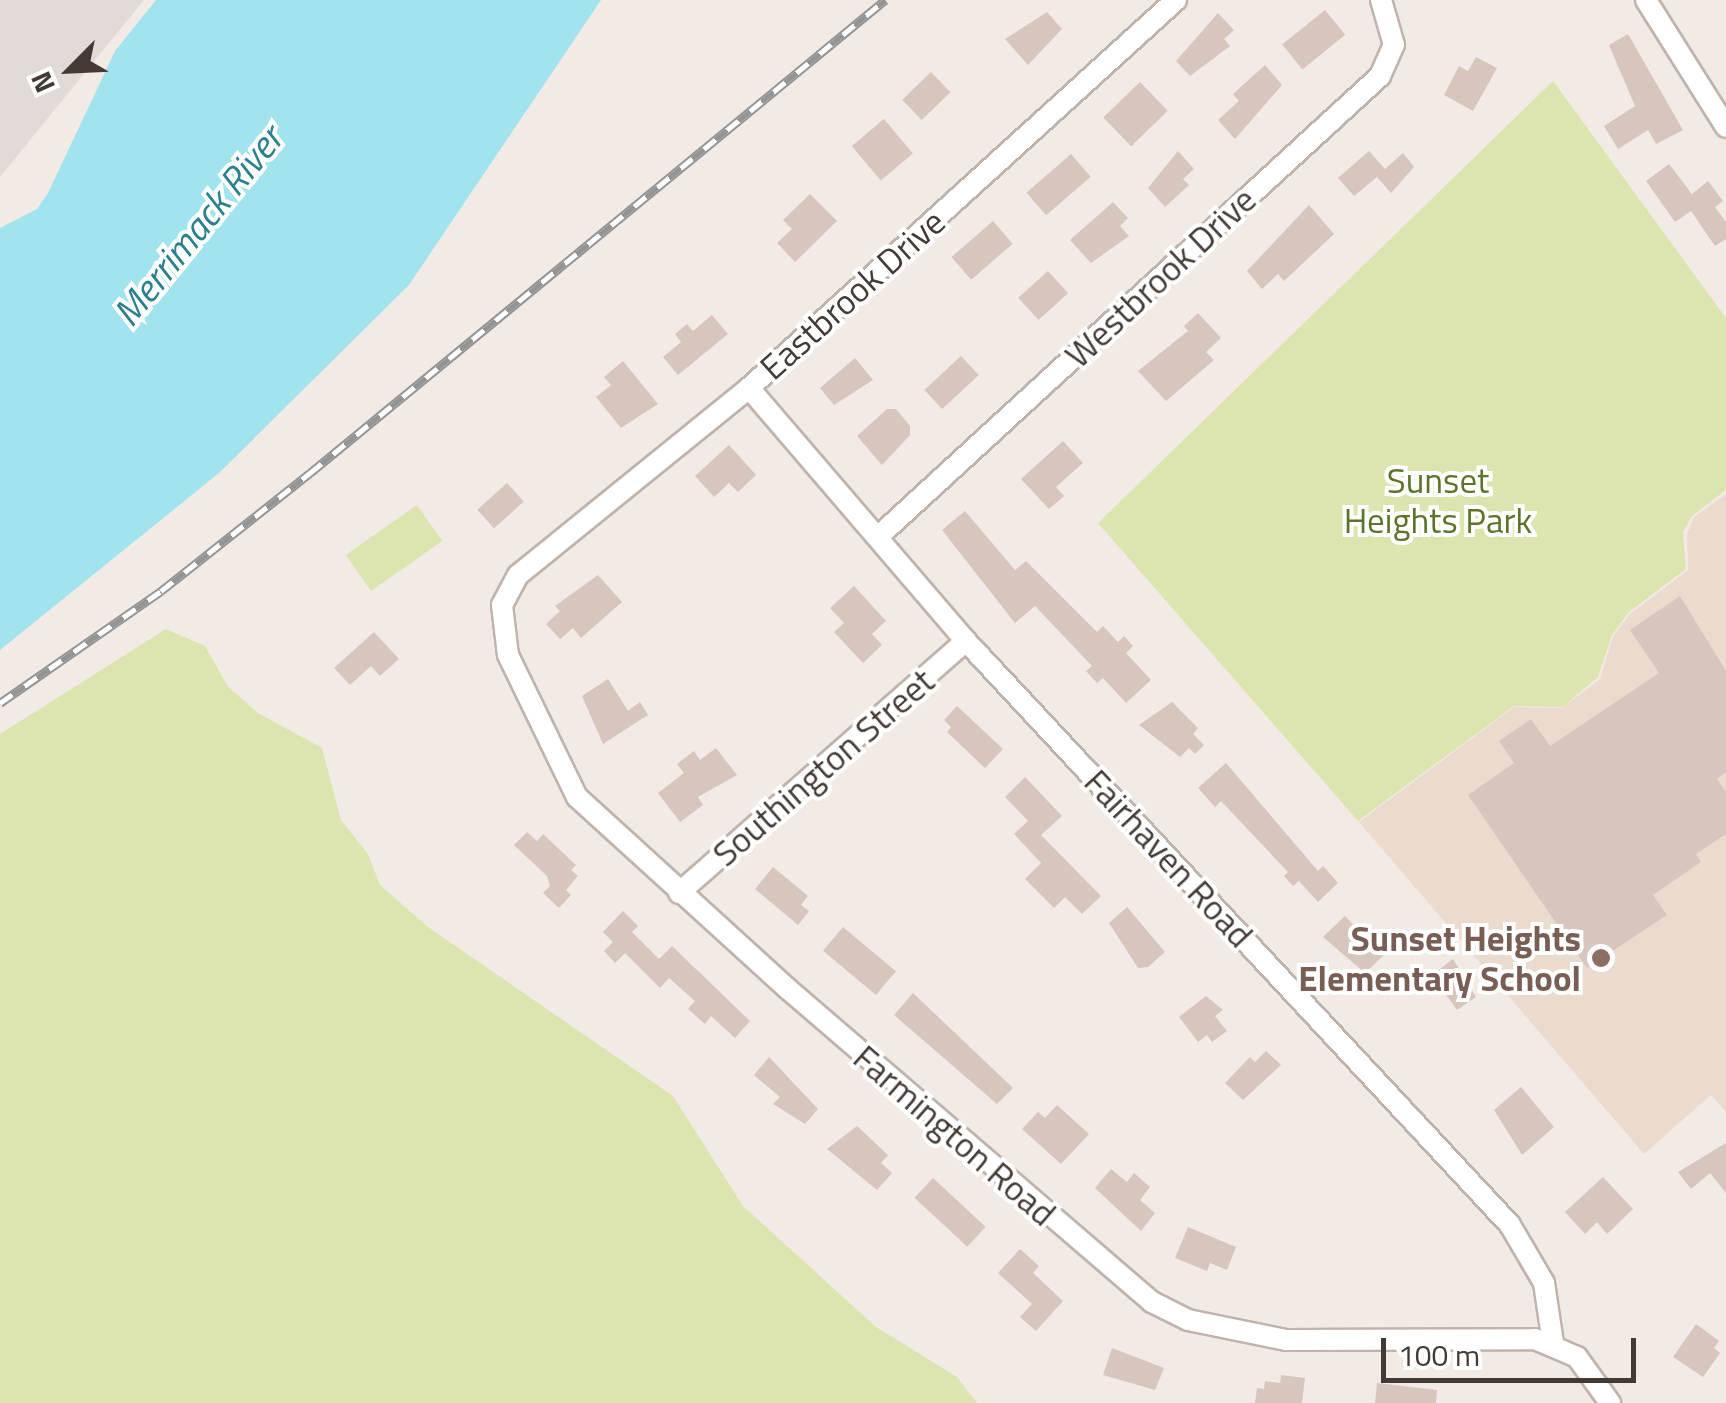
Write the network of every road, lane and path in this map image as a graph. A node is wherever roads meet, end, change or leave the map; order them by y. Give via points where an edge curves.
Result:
1 (1176, 0) edge
2 (1381, 0) edge
3 (1646, 0) edge
4 (1726, 127) edge
5 (749, 388) junction
6 (880, 534) junction
7 (518, 575) joint
8 (966, 641) junction
9 (679, 893) junction
10 (1552, 1343) junction
11 (1610, 1403) edge

1 - 5 street, Eastbrook Drive
2 - 6 street, Westbrook Drive via 1394,45 1380,76
3 - 4 street
5 - 6 street, Fairhaven Road
5 - 7 street, Eastbrook Drive
6 - 8 street, Fairhaven Road
7 - 9 street, Farmington Road via 502,605 503,638 567,782
8 - 9 street, Southington Street
8 - 10 street, Fairhaven Road via 1510,1225 1544,1284
9 - 10 street, Farmington Road via 1119,1278 1164,1308 1227,1330 1286,1340
10 - 11 street via 1588,1369

